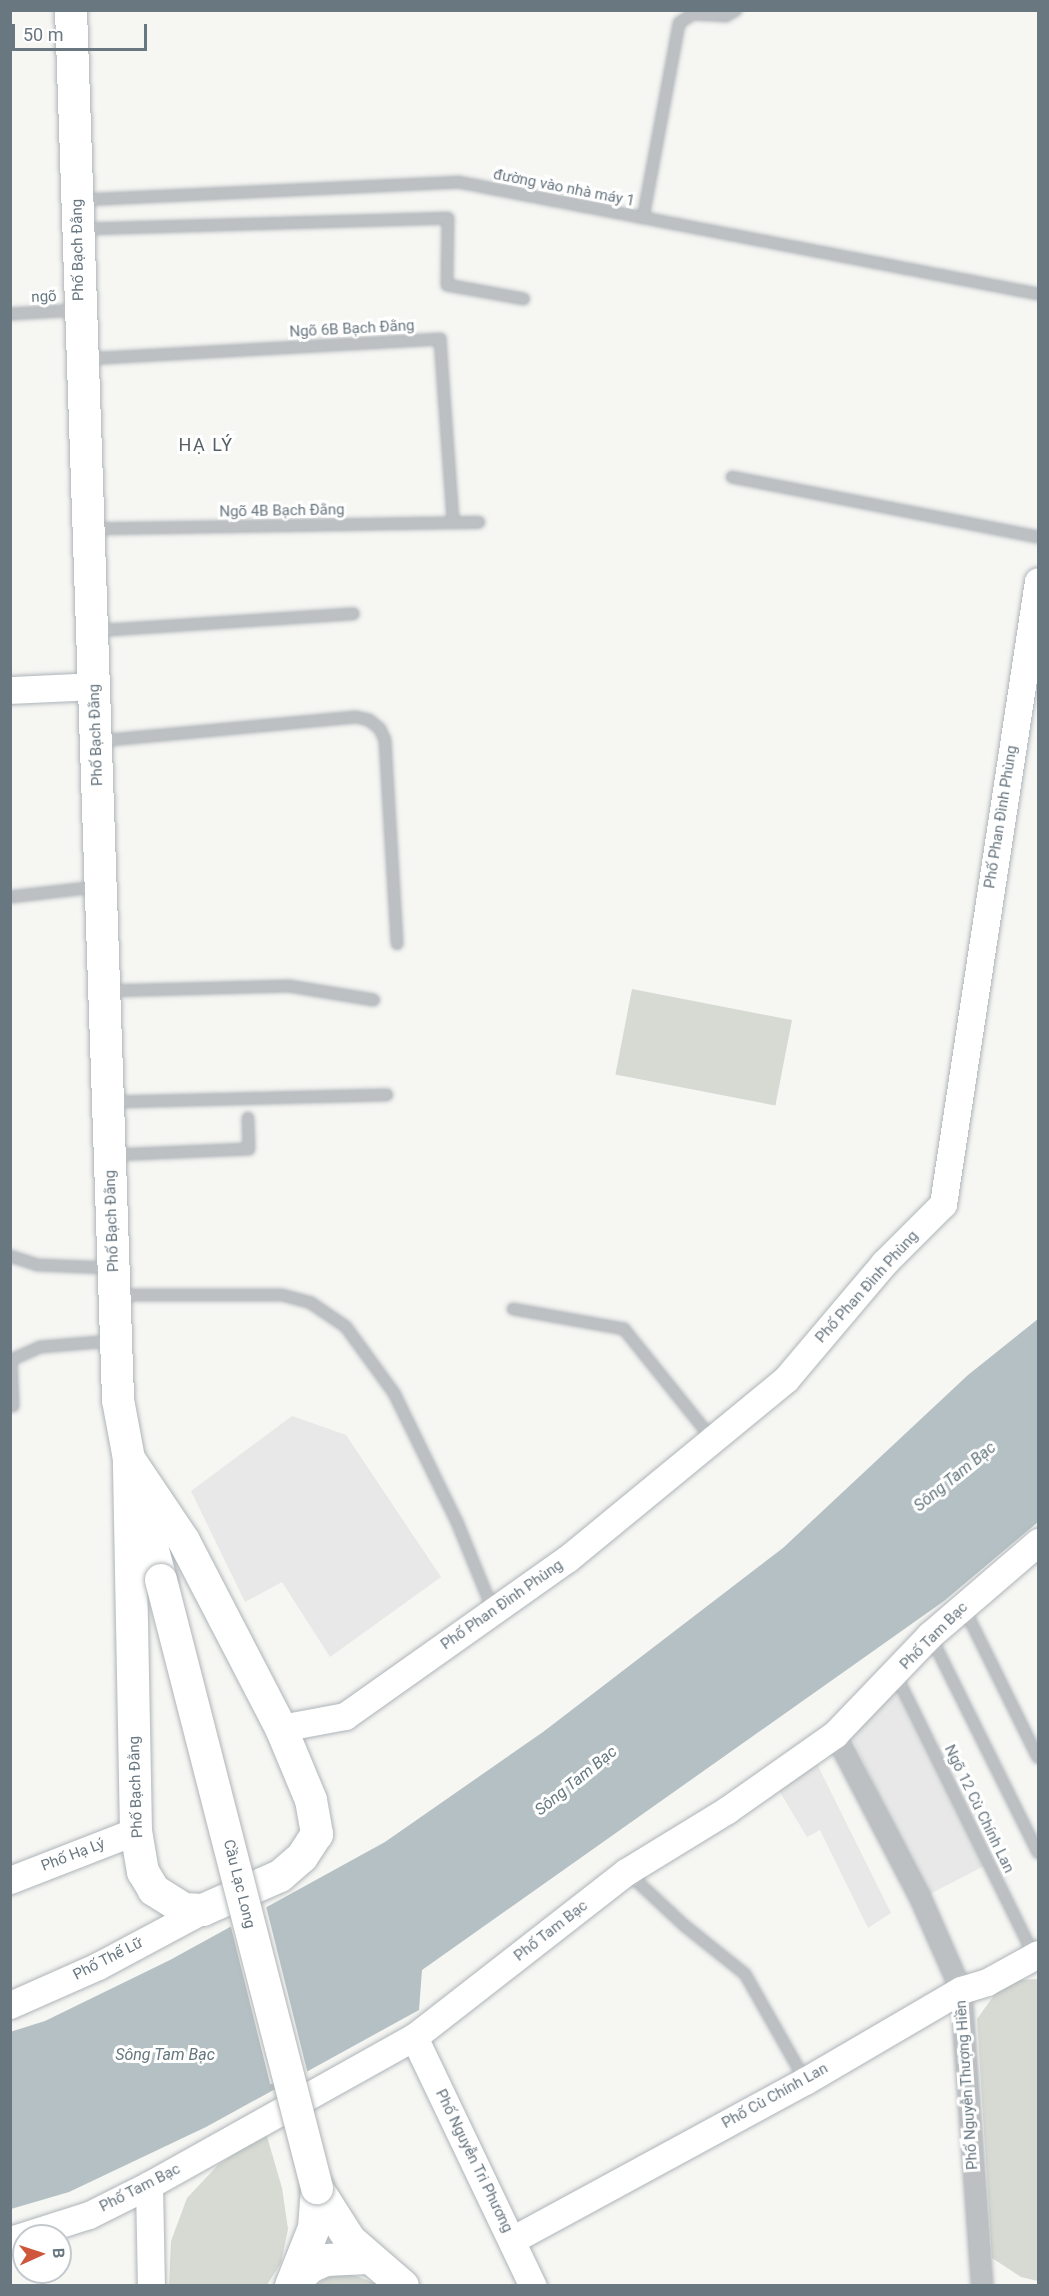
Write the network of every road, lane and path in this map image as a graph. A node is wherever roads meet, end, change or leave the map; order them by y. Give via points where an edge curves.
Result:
1 (71, 10) edge
2 (736, 10) edge
3 (77, 214) junction
4 (643, 219) junction
5 (1038, 294) edge
6 (524, 299) dead end
7 (79, 310) junction
8 (10, 314) edge
9 (82, 359) junction
10 (732, 477) dead end
11 (453, 522) junction
12 (479, 522) dead end
13 (86, 530) junction
14 (1038, 537) edge
15 (1038, 581) edge
16 (353, 614) dead end
17 (91, 631) junction
18 (94, 686) junction
19 (10, 690) edge
20 (96, 742) junction
21 (101, 887) junction
22 (10, 897) edge
23 (397, 944) dead end
24 (104, 992) junction
25 (374, 1000) dead end
26 (387, 1095) dead end
27 (108, 1102) junction
28 (248, 1118) dead end
29 (109, 1155) junction
30 (10, 1256) edge
31 (114, 1282) junction
32 (513, 1309) dead end
33 (116, 1340) junction
34 (13, 1406) dead end
35 (712, 1439) junction
36 (129, 1459) junction
37 (1038, 1544) edge
38 (161, 1580) joint
39 (963, 1606) junction
40 (494, 1611) junction
41 (930, 1635) junction
42 (896, 1674) junction
43 (281, 1728) junction
44 (835, 1734) junction
45 (1038, 1758) edge
46 (136, 1831) junction
47 (1038, 1853) edge
48 (626, 1872) junction
49 (10, 1880) edge
50 (203, 1910) junction
51 (1036, 1956) edge
52 (961, 1990) junction
53 (10, 2005) edge
54 (414, 2037) junction
55 (805, 2080) junction
56 (149, 2185) junction
57 (317, 2188) junction
58 (10, 2240) edge
59 (512, 2240) junction
60 (368, 2258) junction
61 (291, 2285) edge
62 (150, 2286) edge
63 (403, 2286) edge
64 (533, 2286) edge
65 (982, 2286) edge

1 - 3 main road, Phố Bạch Đằng
2 - 4 lane via 726,16 693,14 679,23
3 - 4 lane, đường vào nhà máy 1 via 458,183
3 - 6 lane via 448,218 447,285
3 - 7 main road, Phố Bạch Đằng
4 - 5 lane, đường vào nhà máy 1
7 - 8 lane, ngõ
7 - 9 main road, Phố Bạch Đằng
9 - 11 lane, Ngõ 6B Bạch Đằng via 440,339
9 - 13 main road, Phố Bạch Đằng
10 - 14 lane
11 - 12 lane, Ngõ 4B Bạch Đằng
11 - 13 lane, Ngõ 4B Bạch Đằng
13 - 17 main road, Phố Bạch Đằng
15 - 35 street, Phố Phan Đình Phùng via 943,1204 884,1263 786,1379
16 - 17 lane
17 - 18 main road, Phố Bạch Đằng
18 - 19 street
18 - 20 main road, Phố Bạch Đằng
20 - 21 main road, Phố Bạch Đằng
20 - 23 lane via 356,717 369,720 385,740
21 - 22 lane
21 - 24 main road, Phố Bạch Đằng
24 - 25 lane via 289,986
24 - 27 main road, Phố Bạch Đằng
26 - 27 lane
27 - 29 main road, Phố Bạch Đằng
28 - 29 lane via 249,1149
29 - 31 main road, Phố Bạch Đằng
30 - 31 lane
31 - 33 main road, Phố Bạch Đằng
31 - 40 lane via 282,1295 311,1303 346,1327 394,1393 453,1511
32 - 35 lane via 624,1329
33 - 34 lane via 40,1347 11,1360
33 - 36 main road, Phố Bạch Đằng via 118,1400
35 - 40 street, Phố Phan Đình Phùng via 567,1559
36 - 38 main road, Phố Bạch Đằng
36 - 43 main road, Phố Bạch Đằng via 184,1541
36 - 46 main road, Phố Bạch Đằng
37 - 39 street, Phố Tam Bạc
38 - 57 main road, Cầu Lạc Long, bridge
39 - 41 street, Phố Tam Bạc
39 - 45 lane
40 - 43 street, Phố Phan Đình Phùng via 345,1716
41 - 42 street, Phố Tam Bạc
41 - 47 lane
42 - 44 street, Phố Tam Bạc
42 - 51 lane, Ngõ 12 Cù Chính Lan
43 - 50 main road, Phố Bạch Đằng via 311,1800 317,1834 302,1857 280,1876
44 - 48 street, Phố Tam Bạc via 727,1810
44 - 52 street, Phố Nguyễn Thượng Hiền via 920,1898
46 - 49 street, Phố Hạ Lý
46 - 50 main road, Phố Bạch Đằng via 143,1872 154,1890 184,1909
48 - 54 street, Phố Tam Bạc
48 - 55 lane via 745,1974
50 - 53 street, Phố Thế Lữ via 98,1966
51 - 52 street, Phố Cù Chính Lan via 987,1982
52 - 55 street, Phố Cù Chính Lan
52 - 65 street, Phố Nguyễn Thượng Hiền
54 - 56 street, Phố Tam Bạc
54 - 59 street, Phố Nguyễn Tri Phương
55 - 59 street, Phố Cù Chính Lan
56 - 58 street, Phố Tam Bạc via 89,2215
56 - 62 street
57 - 60 main road via 336,2221
57 - 61 main road via 314,2228
59 - 64 street, Phố Nguyễn Tri Phương
60 - 61 main road via 326,2260 310,2267
60 - 63 main road

